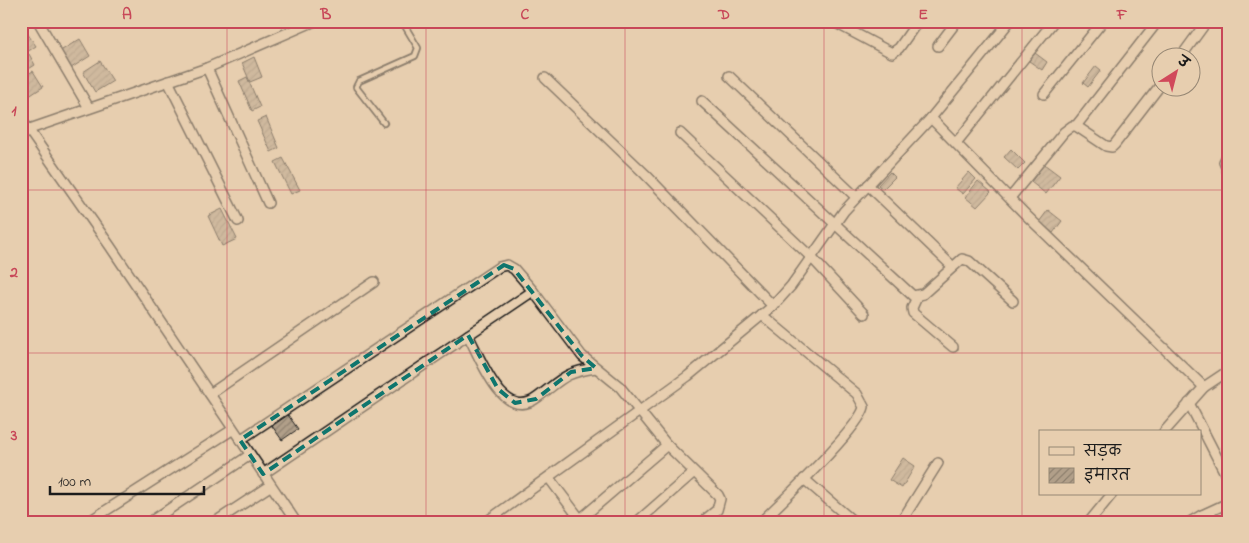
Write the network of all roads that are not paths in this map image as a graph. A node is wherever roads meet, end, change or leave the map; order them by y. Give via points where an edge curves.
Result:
1 (38, 21) edge
2 (315, 21) edge
3 (402, 21) edge
4 (832, 21) edge
5 (918, 21) edge
6 (957, 21) edge
7 (1010, 21) edge
8 (1054, 21) edge
9 (1102, 21) edge
10 (1158, 21) edge
11 (1207, 21) edge
12 (938, 46) dead end
13 (1187, 48) edge
14 (207, 68) junction
15 (729, 76) dead end
16 (545, 78) dead end
17 (168, 81) junction
18 (1044, 94) dead end
19 (1152, 96) edge
20 (702, 101) dead end
21 (89, 108) junction
22 (931, 118) junction
23 (21, 119) edge
24 (384, 123) dead end
25 (1076, 126) junction
26 (25, 131) edge
27 (680, 132) dead end
28 (956, 143) junction
29 (1228, 154) edge
30 (1228, 172) edge
31 (868, 185) junction
32 (856, 197) junction
33 (1010, 198) junction
34 (268, 203) dead end
35 (238, 221) dead end
36 (834, 224) junction
37 (811, 257) junction
38 (952, 266) junction
39 (374, 282) dead end
40 (533, 291) junction
41 (917, 297) junction
42 (1012, 302) dead end
43 (773, 306) junction
44 (864, 314) dead end
45 (762, 315) junction
46 (468, 335) junction
47 (953, 346) dead end
48 (596, 368) junction
49 (1228, 371) edge
50 (1204, 387) junction
51 (210, 394) junction
52 (1190, 403) junction
53 (639, 412) junction
54 (232, 430) junction
55 (1166, 430) edge
56 (240, 440) junction
57 (667, 445) junction
58 (250, 455) junction
59 (938, 463) dead end
60 (1225, 465) edge
61 (694, 472) junction
62 (263, 474) junction
63 (549, 478) junction
64 (804, 479) junction
65 (1228, 479) edge
66 (270, 486) junction
67 (1110, 496) edge
68 (1228, 504) edge
69 (1204, 519) edge
70 (579, 520) edge
71 (88, 522) edge
72 (150, 522) edge
73 (215, 522) edge
74 (296, 522) edge
75 (486, 522) edge
76 (638, 522) edge
77 (702, 522) edge
78 (761, 522) edge
79 (854, 522) edge
80 (901, 522) edge
81 (1088, 522) edge
82 (1190, 522) edge

1 - 21 street
2 - 14 street
3 - 24 lane via 418,48 414,56 359,81 356,87
4 - 5 street via 892,54
6 - 12 street
7 - 22 street
8 - 28 street
9 - 18 street
10 - 25 street
11 - 13 street
14 - 17 street
14 - 34 street
15 - 32 street
16 - 43 street via 645,174
17 - 21 street
17 - 35 street
19 - 25 street via 1112,147
20 - 36 street
21 - 26 street
22 - 28 street
22 - 31 street
23 - 26 street
25 - 33 street via 1064,132
26 - 51 street via 110,246
27 - 37 street
28 - 33 street
29 - 30 street via 1224,162
31 - 32 street
31 - 38 street
32 - 36 street
33 - 50 street
36 - 37 street
36 - 41 street
37 - 43 street
37 - 44 street
38 - 41 street
38 - 42 street via 962,259 969,261
39 - 51 street
40 - 46 street
40 - 48 street via 578,352
40 - 56 street via 511,267 499,267
41 - 47 street via 913,313
43 - 45 street
45 - 53 street
45 - 64 street via 857,394 864,407 860,418
46 - 48 street via 498,389 515,403 536,399 571,372
46 - 62 street
48 - 53 street via 620,387
49 - 50 street
50 - 52 street
51 - 54 street
52 - 55 street
52 - 60 street
53 - 57 street
53 - 63 street
54 - 56 street
54 - 71 street
56 - 58 street
57 - 61 street
57 - 70 street
58 - 62 street
58 - 72 street
59 - 80 street
60 - 65 street
61 - 76 street
61 - 77 street via 720,499 717,510
62 - 66 street
63 - 70 street
63 - 75 street
64 - 78 street
64 - 79 street
66 - 73 street
66 - 74 street
67 - 81 street
68 - 69 street
69 - 82 street

